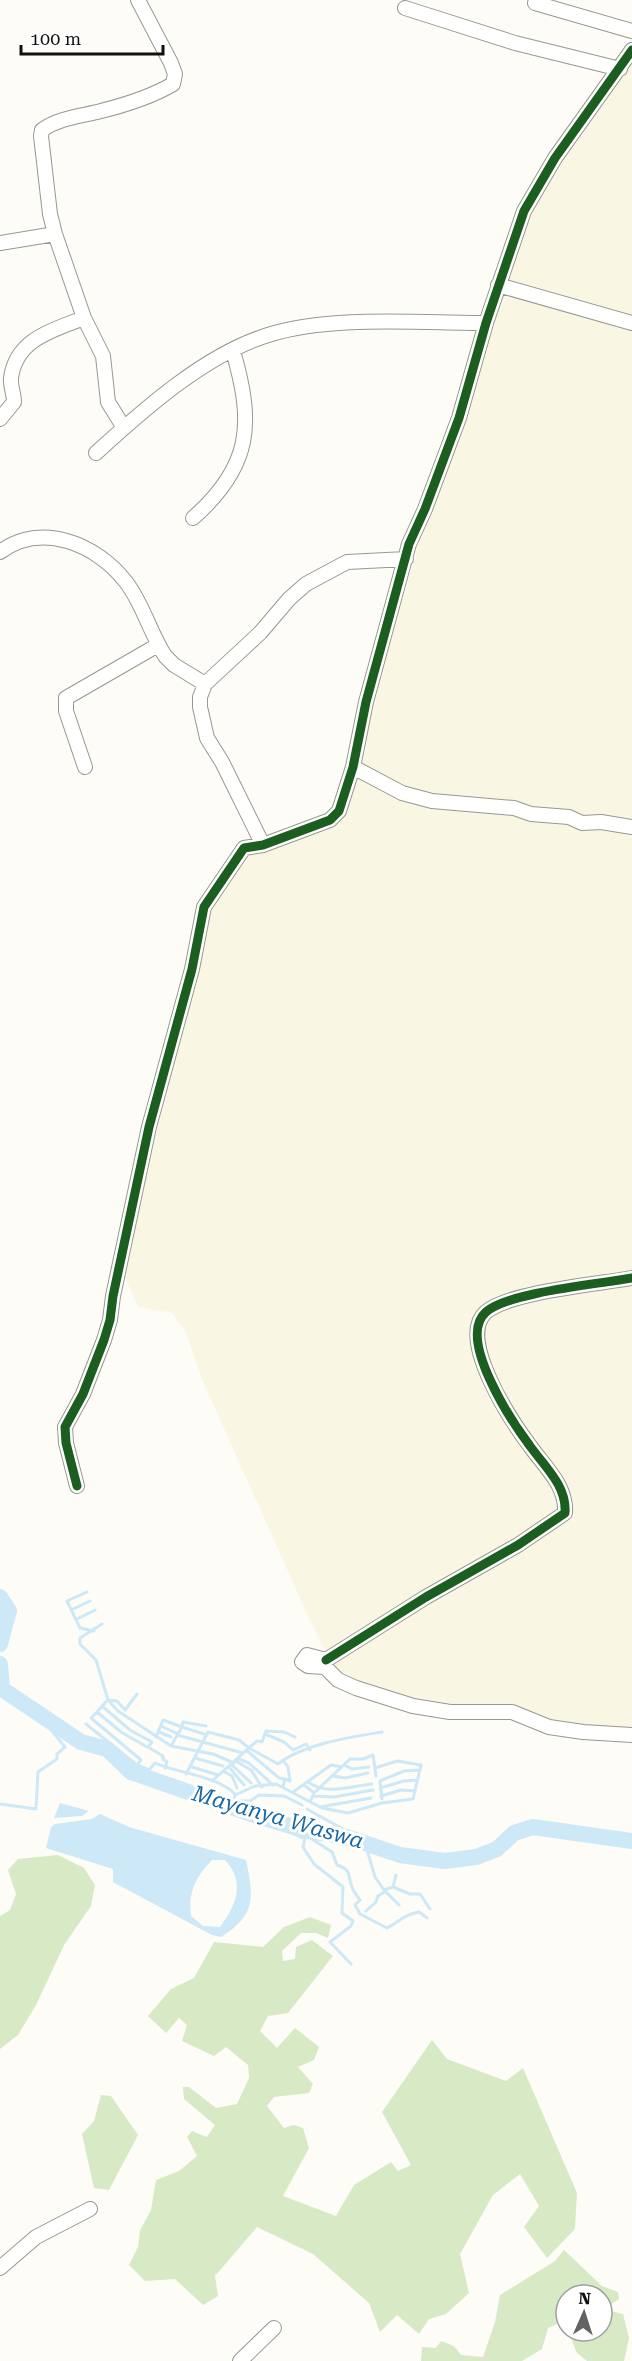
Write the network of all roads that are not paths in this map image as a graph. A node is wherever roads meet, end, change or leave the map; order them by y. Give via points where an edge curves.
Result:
1 (138, 0) edge
2 (535, 3) dead end
3 (405, 8) dead end
4 (632, 31) edge
5 (632, 51) edge
6 (620, 69) junction
7 (55, 234) junction
8 (0, 243) edge
9 (498, 285) junction
10 (84, 318) junction
11 (486, 323) junction
12 (632, 323) edge
13 (233, 351) junction
14 (0, 419) edge
15 (124, 428) junction
16 (96, 453) dead end
17 (194, 518) dead end
18 (0, 552) edge
19 (406, 559) junction
20 (158, 645) junction
21 (205, 684) junction
22 (84, 766) dead end
23 (353, 767) junction
24 (632, 827) edge
25 (263, 845) junction
26 (632, 1278) edge
27 (77, 1486) dead end
28 (632, 1735) edge
29 (90, 2209) dead end
30 (0, 2268) edge
31 (274, 2328) dead end
32 (240, 2361) edge

1 - 7 street via 171,63 174,80 152,94 42,130 46,189
2 - 4 street
3 - 6 street via 515,43
5 - 6 street
6 - 9 street via 538,184 524,211
7 - 8 street
7 - 10 street
9 - 11 street
9 - 12 street
10 - 14 street via 43,333 20,353 11,378 14,402
10 - 15 street via 103,356 108,402
11 - 13 street via 322,326 268,335
11 - 19 street via 459,418
13 - 15 street via 183,382
13 - 17 street via 244,394 243,440 236,467 225,487
15 - 16 street
18 - 20 street via 11,543 28,538 62,539 91,550 126,582
19 - 21 street via 347,562 306,584
19 - 23 street via 366,702
20 - 21 street via 174,665
20 - 22 street via 66,698 66,711
21 - 25 street via 200,707 207,738
23 - 24 street via 402,793 432,801 514,808 531,814 569,817 582,823
23 - 25 street via 339,811 330,820
25 - 27 street via 244,848 204,908 192,969 149,1127 110,1320 83,1394 65,1427
26 - 28 street via 508,1301 484,1313 476,1333 481,1357 515,1425 558,1484 566,1502 565,1513 325,1664 338,1680 413,1706 450,1712 512,1712 549,1727
29 - 30 street via 36,2237
31 - 32 street

